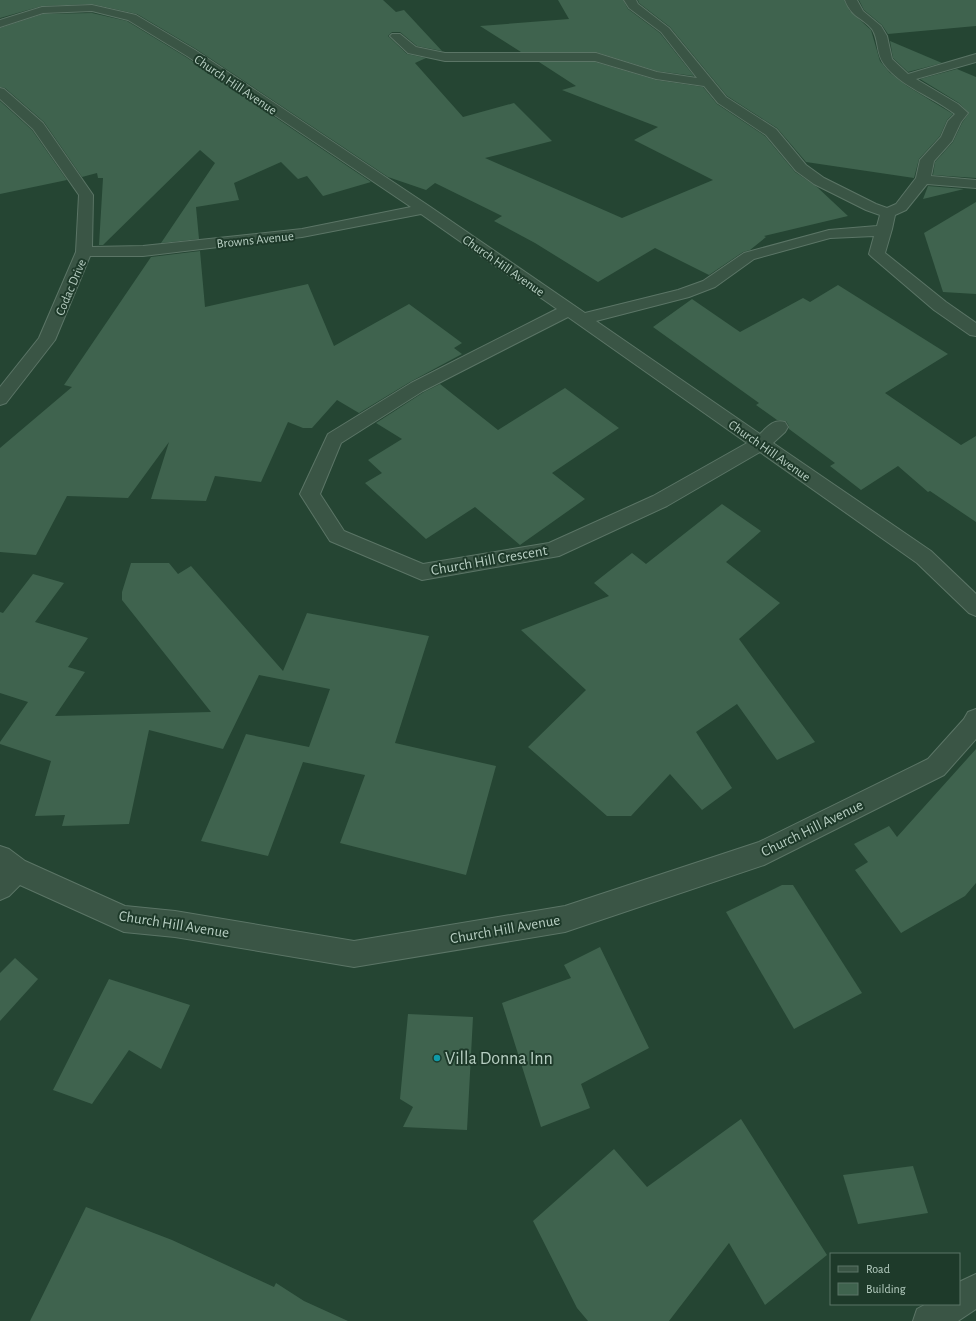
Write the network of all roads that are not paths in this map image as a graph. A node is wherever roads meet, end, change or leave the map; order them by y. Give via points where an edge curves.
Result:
1 (630, 0) edge
2 (851, 0) edge
3 (0, 24) edge
4 (396, 36) dead end
5 (976, 58) edge
6 (907, 78) junction
7 (708, 83) junction
8 (0, 92) edge
9 (923, 180) junction
10 (976, 184) edge
11 (424, 209) junction
12 (888, 214) junction
13 (885, 229) junction
14 (84, 252) junction
15 (575, 314) junction
16 (976, 331) edge
17 (0, 399) edge
18 (779, 427) dead end
19 (760, 444) junction
20 (840, 476) dead end
21 (823, 487) junction
22 (976, 607) edge
23 (976, 719) edge
24 (5, 872) edge
25 (976, 1290) edge
26 (960, 1300) edge
27 (953, 1305) edge
28 (929, 1321) edge

1 - 7 street via 633,6 664,30
2 - 6 street via 854,10 879,30 883,54 889,63
3 - 11 street, Church Hill Avenue via 42,10 92,8 132,17 191,53
4 - 7 street via 412,50 445,57 596,57 656,75
5 - 6 street
6 - 9 street via 962,113 947,138 927,160
7 - 12 street via 722,100 771,132 801,168 871,208
8 - 14 street, Codac Drive via 38,126 86,195
9 - 10 street
9 - 12 street via 901,207
11 - 14 street, Browns Avenue via 302,233 143,251
11 - 15 street, Church Hill Avenue
12 - 13 street
13 - 15 street via 829,234 749,256 709,284 683,294
13 - 16 street via 877,254 940,306
14 - 17 street, Codac Drive via 47,340
15 - 19 street, Church Hill Avenue
15 - 19 street, Church Hill Crescent via 417,387 334,439 310,494 337,536 422,572 552,550 660,501
18 - 19 street
19 - 21 street, Church Hill Avenue
20 - 21 street
21 - 22 street, Church Hill Avenue via 924,557
23 - 24 street, Church Hill Avenue via 975,724 936,767 764,853 565,919 354,954 175,924 124,919
25 - 26 street
27 - 28 street

